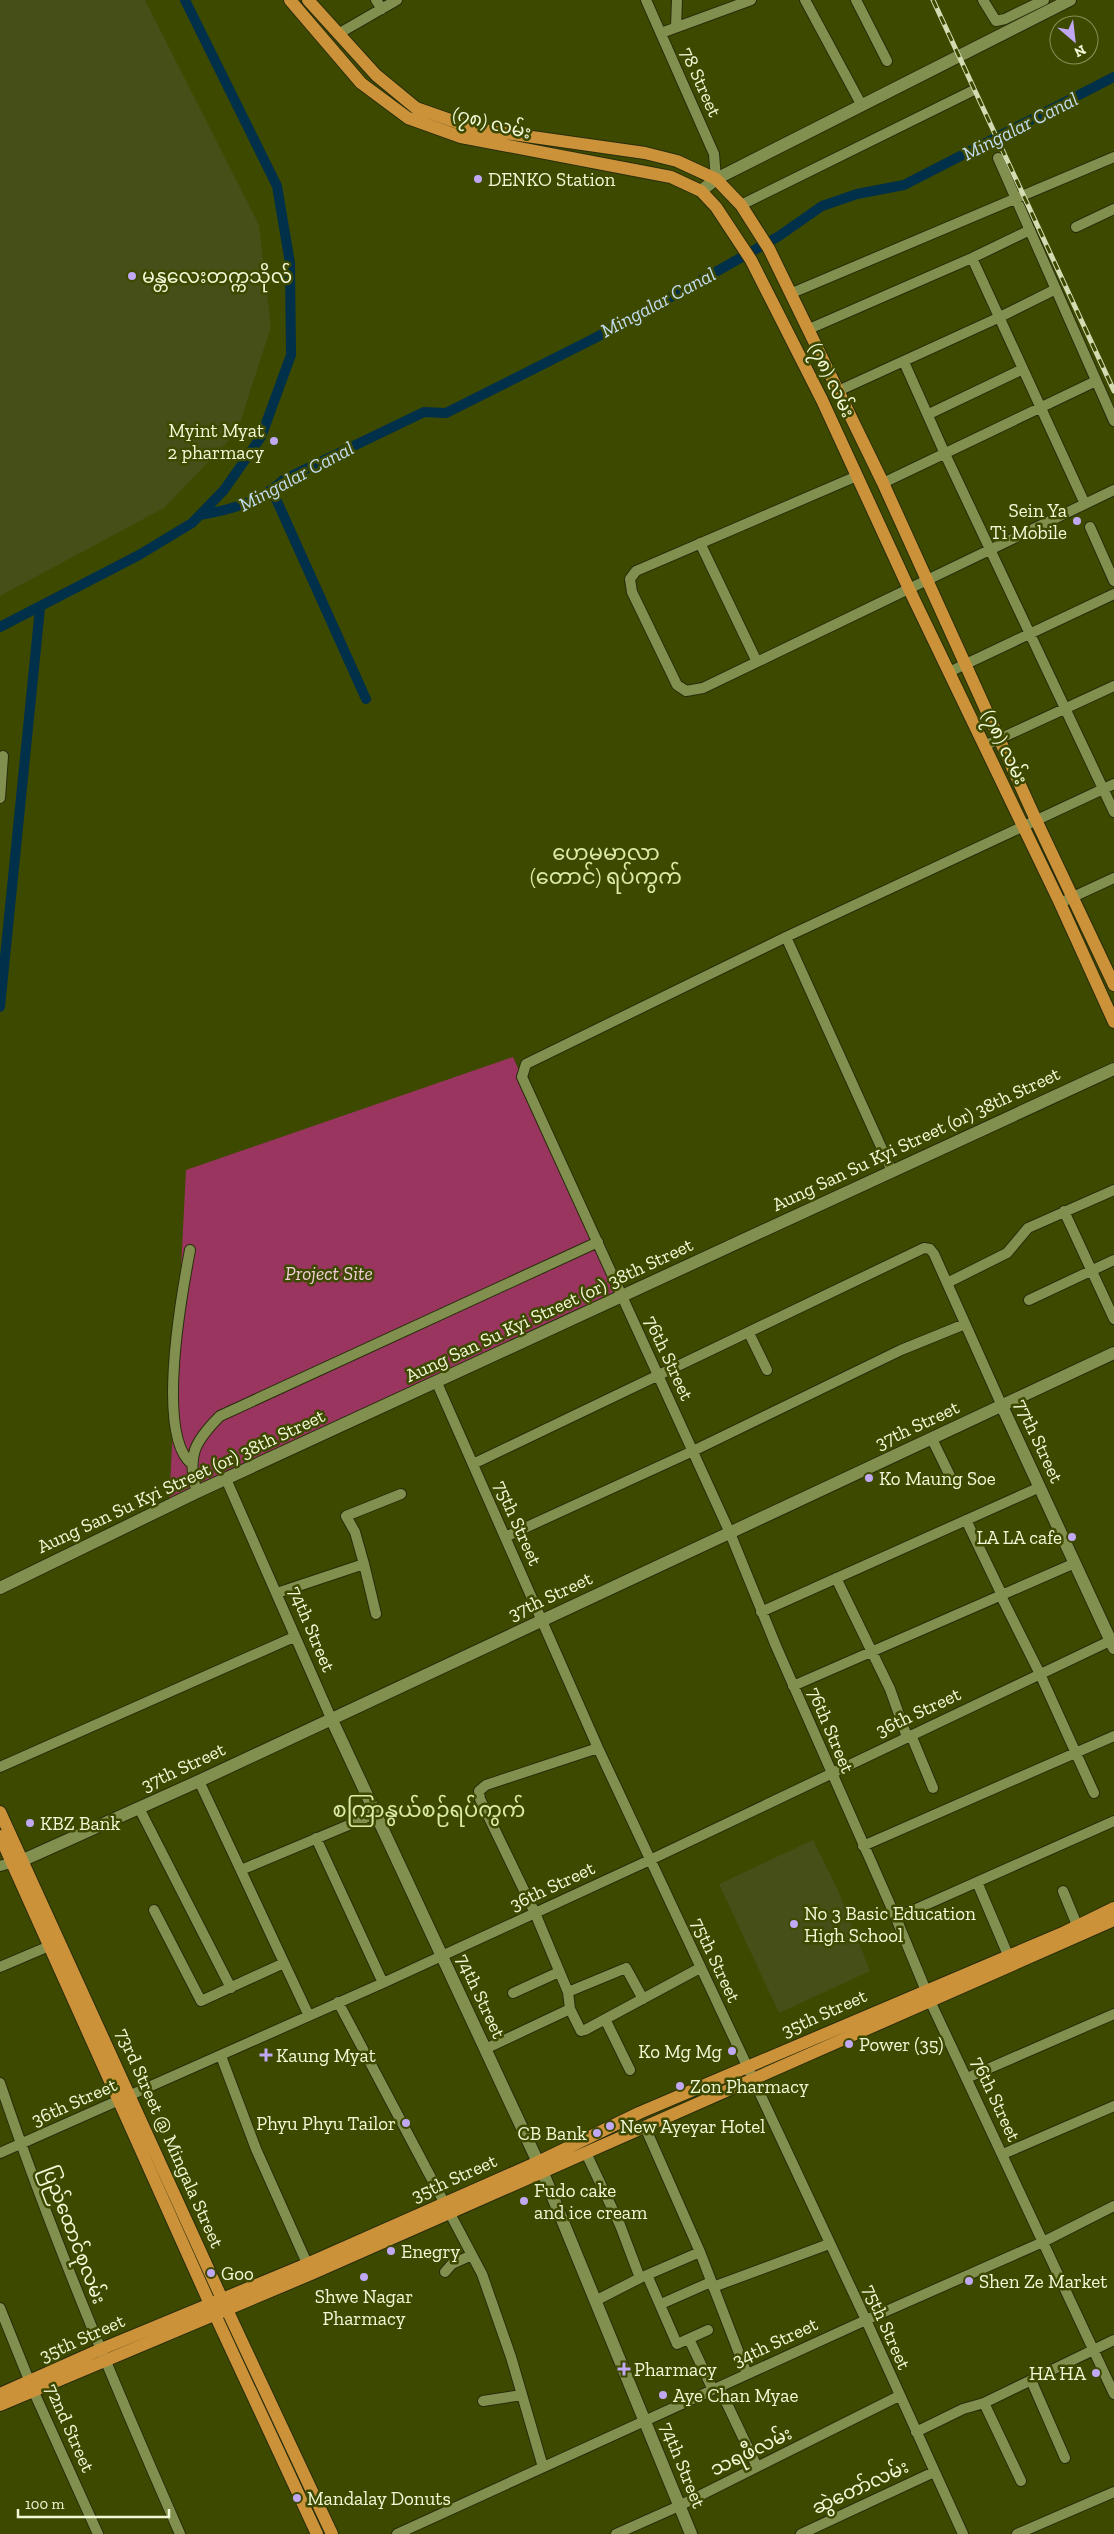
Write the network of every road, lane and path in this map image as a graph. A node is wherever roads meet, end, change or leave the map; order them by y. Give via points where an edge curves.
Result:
1 (290, 0) edge
2 (308, 0) edge
3 (397, 0) edge
4 (646, 0) edge
5 (678, 0) edge
6 (751, 0) edge
7 (805, 0) edge
8 (856, 0) edge
9 (983, 0) edge
10 (1044, 0) edge
11 (1070, 0) edge
12 (379, 4) edge
13 (676, 27) junction
14 (338, 34) junction
15 (661, 34) junction
16 (887, 61) dead end
17 (972, 91) dead end
18 (861, 104) junction
19 (1114, 157) edge
20 (998, 158) dead end
21 (716, 179) junction
22 (701, 191) junction
23 (1016, 198) junction
24 (740, 206) junction
25 (1114, 209) edge
26 (1076, 227) dead end
27 (1030, 230) junction
28 (972, 258) junction
29 (1056, 289) junction
30 (792, 293) junction
31 (1000, 317) junction
32 (809, 329) junction
33 (904, 362) junction
34 (1023, 369) junction
35 (1096, 381) junction
36 (838, 391) junction
37 (1041, 409) junction
38 (928, 414) junction
39 (1114, 421) edge
40 (945, 454) junction
41 (857, 476) junction
42 (883, 483) junction
43 (1114, 490) edge
44 (1085, 504) junction
45 (1090, 528) dead end
46 (700, 542) junction
47 (991, 550) junction
48 (929, 581) junction
49 (1114, 582) edge
50 (909, 589) junction
51 (1114, 594) edge
52 (1030, 635) junction
53 (757, 662) junction
54 (967, 664) junction
55 (949, 672) junction
56 (1114, 686) edge
57 (1064, 709) junction
58 (1000, 739) junction
59 (984, 746) junction
60 (3, 756) dead end
61 (1114, 784) edge
62 (1104, 789) junction
63 (0, 798) edge
64 (1114, 812) edge
65 (1036, 820) junction
66 (1023, 827) junction
67 (1114, 878) edge
68 (1066, 900) junction
69 (786, 937) junction
70 (1111, 971) edge
71 (1095, 978) junction
72 (1114, 985) edge
73 (1114, 1022) edge
74 (1114, 1069) edge
75 (892, 1172) junction
76 (1114, 1190) edge
77 (1064, 1211) junction
78 (598, 1242) junction
79 (190, 1250) dead end
80 (1114, 1260) edge
81 (1091, 1270) junction
82 (947, 1283) junction
83 (621, 1298) junction
84 (1029, 1300) dead end
85 (1114, 1319) edge
86 (964, 1324) junction
87 (749, 1333) junction
88 (1114, 1353) edge
89 (767, 1370) dead end
90 (658, 1377) junction
91 (437, 1383) junction
92 (1002, 1406) junction
93 (932, 1439) junction
94 (693, 1451) junction
95 (192, 1464) junction
96 (473, 1464) junction
97 (951, 1478) dead end
98 (226, 1479) junction
99 (1040, 1487) junction
100 (197, 1492) junction
101 (401, 1494) dead end
102 (966, 1520) junction
103 (730, 1533) junction
104 (504, 1537) junction
105 (1075, 1563) junction
106 (364, 1564) junction
107 (836, 1578) junction
108 (0, 1588) edge
109 (277, 1593) junction
110 (1001, 1595) junction
111 (761, 1612) junction
112 (376, 1614) dead end
113 (542, 1620) junction
114 (294, 1636) junction
115 (1113, 1643) edge
116 (870, 1653) junction
117 (1040, 1674) junction
118 (793, 1686) junction
119 (331, 1718) junction
120 (909, 1736) junction
121 (1114, 1736) edge
122 (598, 1748) junction
123 (1076, 1752) junction
124 (0, 1767) edge
125 (830, 1773) junction
126 (199, 1780) junction
127 (932, 1788) dead end
128 (1094, 1793) dead end
129 (139, 1808) junction
130 (0, 1812) edge
131 (375, 1814) junction
132 (1114, 1821) edge
133 (0, 1836) edge
134 (316, 1838) junction
135 (864, 1846) junction
136 (650, 1860) junction
137 (11, 1863) edge
138 (241, 1870) junction
139 (977, 1882) junction
140 (1063, 1891) dead end
141 (1114, 1908) edge
142 (154, 1910) dead end
143 (535, 1913) junction
144 (896, 1918) junction
145 (1114, 1920) edge
146 (1077, 1925) junction
147 (55, 1944) junction
148 (1008, 1955) junction
149 (441, 1956) junction
150 (284, 1963) junction
151 (0, 1967) edge
152 (700, 1968) junction
153 (560, 1972) junction
154 (383, 1983) junction
155 (231, 1988) junction
156 (926, 1990) junction
157 (568, 1992) junction
158 (514, 1993) dead end
159 (643, 1999) junction
160 (338, 2002) junction
161 (931, 2003) junction
162 (570, 2009) junction
163 (1114, 2014) edge
164 (308, 2016) junction
165 (605, 2019) junction
166 (485, 2049) junction
167 (221, 2056) junction
168 (747, 2067) junction
169 (630, 2070) dead end
170 (967, 2078) junction
171 (753, 2080) junction
172 (0, 2086) edge
173 (124, 2099) junction
174 (666, 2102) junction
175 (1114, 2106) edge
176 (671, 2116) junction
177 (645, 2127) junction
178 (20, 2145) junction
179 (586, 2153) junction
180 (0, 2154) edge
181 (1003, 2154) junction
182 (540, 2167) junction
183 (1114, 2206) edge
184 (447, 2208) junction
185 (1043, 2242) junction
186 (829, 2244) junction
187 (700, 2252) junction
188 (472, 2255) junction
189 (309, 2269) junction
190 (445, 2272) dead end
191 (644, 2277) junction
192 (712, 2285) junction
193 (595, 2301) junction
194 (661, 2304) junction
195 (219, 2307) junction
196 (0, 2308) edge
197 (866, 2320) junction
198 (708, 2330) dead end
199 (689, 2339) junction
200 (1114, 2340) edge
201 (1093, 2350) junction
202 (101, 2355) junction
203 (747, 2374) junction
204 (1031, 2380) junction
205 (31, 2386) junction
206 (716, 2388) junction
207 (0, 2394) edge
208 (1114, 2394) edge
209 (522, 2395) junction
210 (900, 2396) junction
211 (483, 2401) dead end
212 (984, 2403) junction
213 (0, 2405) edge
214 (645, 2421) junction
215 (916, 2432) junction
216 (1065, 2458) dead end
217 (757, 2467) junction
218 (543, 2468) junction
219 (934, 2472) junction
220 (1021, 2481) dead end
221 (1114, 2492) edge
222 (679, 2506) junction
223 (98, 2534) edge
224 (180, 2534) edge
225 (317, 2534) edge
226 (332, 2534) edge
227 (397, 2534) edge
228 (616, 2534) edge
229 (692, 2534) edge
230 (801, 2534) edge
231 (963, 2534) edge
232 (1017, 2534) edge

1 - 22 main road, (၇၈) လမ်း via 361,83 408,118 470,139 671,177
2 - 14 main road, (၇၈) လမ်း
3 - 12 street
4 - 15 street, 78 Street
5 - 13 street
6 - 13 street
7 - 18 street
8 - 16 street
9 - 10 street via 996,21
11 - 18 street
12 - 14 street
13 - 15 street
14 - 21 main road, (၇၈) လမ်း via 376,75 416,108 476,129 645,153 677,161
15 - 21 street, 78 Street via 714,154
17 - 24 street
18 - 21 street
19 - 23 street
20 - 23 street
21 - 22 street
21 - 24 main road, (၇၈) လမ်း
22 - 41 main road, (၇၈) လမ်း via 716,207 751,260
23 - 27 street
23 - 30 street
24 - 30 main road, (၇၈) လမ်း via 760,233
25 - 26 street
27 - 28 street
27 - 29 street
28 - 31 street
28 - 32 street
29 - 31 street
29 - 35 street
30 - 32 main road, (၇၈) လမ်း
31 - 33 street
31 - 34 street
32 - 36 main road, (၇၈) လမ်း
33 - 36 street
33 - 38 street
34 - 37 street
34 - 38 street
35 - 37 street
35 - 39 street
36 - 42 main road, (၇၈) လမ်း
37 - 40 street
37 - 44 street
38 - 40 street
40 - 42 street
40 - 47 street
41 - 46 street
41 - 50 main road, (၇၈) လမ်း
42 - 48 main road, (၇၈) လမ်း
43 - 44 street
44 - 47 street
45 - 49 street
46 - 53 street
46 - 53 street via 636,571 630,580 636,601 677,685 686,691 703,688
47 - 48 street
47 - 52 street
48 - 50 street
48 - 54 main road, (၇၈) လမ်း
50 - 53 street
50 - 55 main road, (၇၈) လမ်း
51 - 52 street
52 - 54 street
52 - 57 street
54 - 55 street
54 - 58 main road, (၇၈) လမ်း
55 - 59 main road, (၇၈) လမ်း
56 - 57 street
57 - 58 street
57 - 62 street
58 - 59 street
58 - 65 main road, (၇၈) လမ်း
59 - 66 main road, (၇၈) လမ်း
60 - 63 street
61 - 62 street
62 - 64 street
62 - 65 street
65 - 66 street
65 - 68 main road, (၇၈) လမ်း
66 - 68 main road, (၇၈) လမ်း
66 - 69 street
67 - 68 street
68 - 70 main road, (၇၈) လမ်း
68 - 71 main road, (၇၈) လမ်း
69 - 75 street
69 - 78 street, 76th Street via 526,1064 522,1077
70 - 71 street
70 - 72 main road, (၇၈) လမ်း
71 - 73 main road, (၇၈) လမ်း
74 - 75 street, Aung San Su Kyi Street (or) 38th Street
75 - 83 street, Aung San Su Kyi Street (or) 38th Street
76 - 77 street
77 - 81 street
77 - 82 street via 1028,1228 1007,1253
78 - 83 street, 76th Street
78 - 95 street via 220,1416 193,1450
79 - 95 street via 176,1327 173,1393 177,1433 185,1459
80 - 81 street
81 - 84 street
81 - 85 street
82 - 86 street, 77th Street
82 - 87 street, 77th Street via 930,1249 924,1248
83 - 90 street, 76th Street
83 - 91 street, Aung San Su Kyi Street (or) 38th Street
86 - 92 street, 77th Street
86 - 94 street via 901,1350
87 - 89 street
87 - 90 street
88 - 92 street, 37th Street
90 - 94 street, 76th Street
90 - 96 street
91 - 96 street, 75th Street
91 - 98 street, Aung San Su Kyi Street (or) 38th Street
92 - 93 street, 37th Street
92 - 99 street, 77th Street
93 - 97 street
93 - 103 street, 37th Street
94 - 103 street, 76th Street
94 - 104 street
95 - 100 street
96 - 104 street, 75th Street
98 - 100 street, Aung San Su Kyi Street (or) 38th Street
98 - 109 street, 74th Street
99 - 102 street
99 - 105 street, 77th Street
100 - 108 street, Aung San Su Kyi Street (or) 38th Street
101 - 106 street via 346,1516 355,1532
102 - 107 street
102 - 110 street
103 - 111 street, 76th Street
103 - 113 street, 37th Street
104 - 113 street, 75th Street
105 - 110 street
105 - 115 street, 77th Street
106 - 109 street
106 - 112 street
107 - 111 street
107 - 116 street
109 - 114 street, 74th Street
110 - 116 street
110 - 117 street
111 - 118 street, 76th Street
113 - 119 street, 37th Street
113 - 122 street, 75th Street
114 - 119 street, 74th Street
114 - 124 street
115 - 117 street, 36th Street
116 - 118 street
116 - 120 street via 890,1689
117 - 120 street, 36th Street
117 - 123 street
118 - 125 street, 76th Street
119 - 126 street, 37th Street
119 - 131 street, 74th Street
120 - 125 street, 36th Street
120 - 127 street
121 - 123 street
122 - 136 street, 75th Street
122 - 143 street via 486,1785 479,1791
123 - 128 street
123 - 135 street
125 - 135 street, 76th Street
125 - 136 street, 36th Street
126 - 129 street, 37th Street
126 - 138 street
129 - 137 street, 37th Street
129 - 155 street
130 - 137 main road, 73rd Street @ Mingala Street
131 - 134 street
131 - 149 street, 74th Street
132 - 139 street
133 - 137 main road, 73rd Street @ Mingala Street
134 - 138 street
134 - 154 street
135 - 144 street, 76th Street
136 - 143 street, 36th Street
136 - 152 street, 75th Street
137 - 147 main road, 73rd Street @ Mingala Street
138 - 150 street
139 - 144 street
139 - 148 street
140 - 146 street
141 - 146 main road, 35th Street
142 - 155 street via 199,2000 204,2002
143 - 149 street, 36th Street
143 - 153 street
144 - 156 street, 76th Street
145 - 161 main road, 35th Street
146 - 148 main road, 35th Street
147 - 151 street
147 - 173 main road, 73rd Street @ Mingala Street
148 - 156 main road, 35th Street
149 - 154 street, 36th Street
149 - 166 street, 74th Street
150 - 155 street
150 - 164 street
152 - 159 street
152 - 168 street, 75th Street
153 - 157 street
153 - 158 street
154 - 160 street, 36th Street
156 - 161 street, 76th Street
156 - 168 main road, 35th Street
157 - 159 street via 626,1968
157 - 162 street
159 - 165 street
160 - 164 street, 36th Street
160 - 184 street
161 - 170 street, 76th Street
161 - 171 main road, 35th Street
162 - 165 street via 581,2031
162 - 166 street
163 - 170 street
164 - 167 street, 36th Street
165 - 169 street
166 - 182 street, 74th Street
167 - 173 street, 36th Street
167 - 189 street via 256,2149
168 - 171 street, 75th Street
168 - 174 main road, 35th Street
170 - 181 street, 76th Street
171 - 176 main road, 35th Street
171 - 186 street, 75th Street
172 - 178 street, ပြည်ထောင်စုလမ်း
173 - 178 street, 36th Street
173 - 195 main road, 73rd Street @ Mingala Street
174 - 176 main road
174 - 182 main road, 35th Street
175 - 181 street
176 - 177 main road, 35th Street
177 - 179 main road, 35th Street
177 - 187 street
178 - 180 street, 36th Street
178 - 202 street, ပြည်ထောင်စုလမ်း
179 - 182 main road, 35th Street
179 - 191 street
181 - 185 street, 76th Street
182 - 184 main road, 35th Street
182 - 193 street, 74th Street
183 - 185 street, 34th Street
184 - 188 street
184 - 189 main road, 35th Street
185 - 197 street, 34th Street
185 - 201 street, 76th Street
186 - 192 street
186 - 197 street, 75th Street
187 - 191 street
187 - 192 street
188 - 190 street via 452,2264
188 - 209 street via 493,2303
189 - 195 main road, 35th Street
191 - 193 street
191 - 194 street
192 - 194 street
192 - 203 street
193 - 214 street, 74th Street
194 - 199 street via 677,2344
195 - 202 main road, 35th Street
195 - 225 main road, 73rd Street @ Mingala Street
195 - 226 main road, 73rd Street @ Mingala Street
196 - 205 street, 72nd Street
197 - 203 street, 34th Street
197 - 210 street, 75th Street
198 - 199 street
199 - 206 street
200 - 201 street
201 - 204 street
201 - 208 street, 76th Street
202 - 205 main road, 35th Street
202 - 224 street, ပြည်ထောင်စုလမ်း
203 - 206 street, 34th Street
204 - 212 street
204 - 216 street
205 - 207 main road, 35th Street
205 - 213 main road, 35th Street
205 - 223 street, 72nd Street
206 - 214 street, 34th Street
206 - 217 street
209 - 211 street
209 - 218 street
210 - 215 street, 75th Street
210 - 217 street, သရဖီလမ်း
212 - 215 street via 963,2409
212 - 220 street
214 - 218 street, 34th Street
214 - 222 street, 74th Street
215 - 219 street, 75th Street
217 - 222 street, သရဖီလမ်း
218 - 227 street, 34th Street
219 - 230 street, ဆွဲတော်လမ်း
219 - 231 street, 75th Street
221 - 232 street
222 - 228 street, သရဖီလမ်း
222 - 229 street, 74th Street

